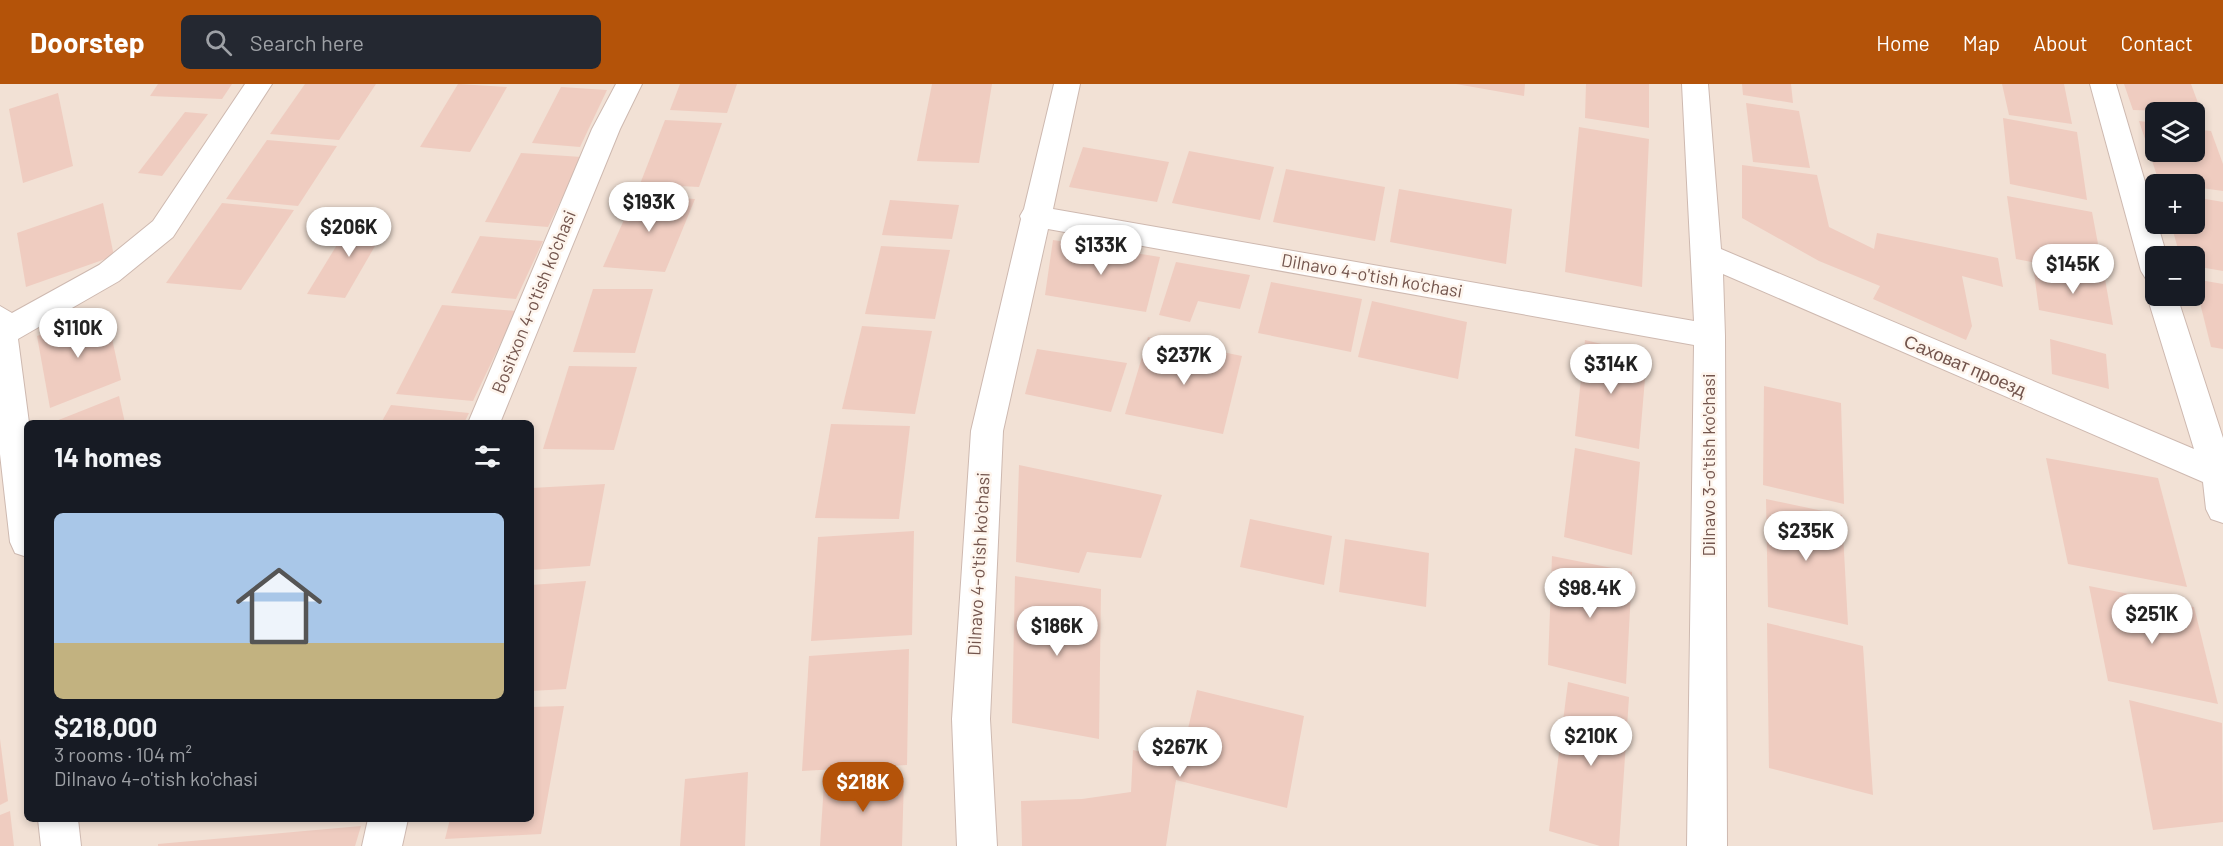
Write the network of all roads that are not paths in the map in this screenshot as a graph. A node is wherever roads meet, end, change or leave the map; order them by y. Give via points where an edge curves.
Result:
1 (259, 84) edge
2 (629, 84) edge
3 (1067, 84) edge
4 (1695, 84) edge
5 (2103, 84) edge
6 (1034, 216) junction
7 (2149, 246) edge
8 (1707, 255) junction
9 (2165, 306) edge
10 (2, 325) edge
11 (1710, 336) junction
12 (485, 420) edge
13 (2220, 475) edge
14 (2223, 509) edge
15 (24, 516) edge
16 (58, 822) edge
17 (387, 822) edge
18 (61, 846) edge
19 (382, 846) edge
20 (977, 846) edge
21 (1707, 846) edge

1 - 10 street via 163,229 109,273
2 - 12 street, Bositxon 4-o'tish ko'chasi via 606,129
3 - 6 street, Dilnavo 4-o'tish ko'chasi
4 - 8 street, Dilnavo 3-o'tish ko'chasi
5 - 7 street
6 - 11 street, Dilnavo 4-o'tish ko'chasi
6 - 20 street, Dilnavo 4-o'tish ko'chasi via 987,431 971,719
8 - 11 street, Dilnavo 3-o'tish ko'chasi
8 - 13 street, Саховат проезд
9 - 13 street
10 - 15 street
11 - 21 street, Dilnavo 3-o'tish ko'chasi
13 - 14 street
16 - 18 street
17 - 19 street

